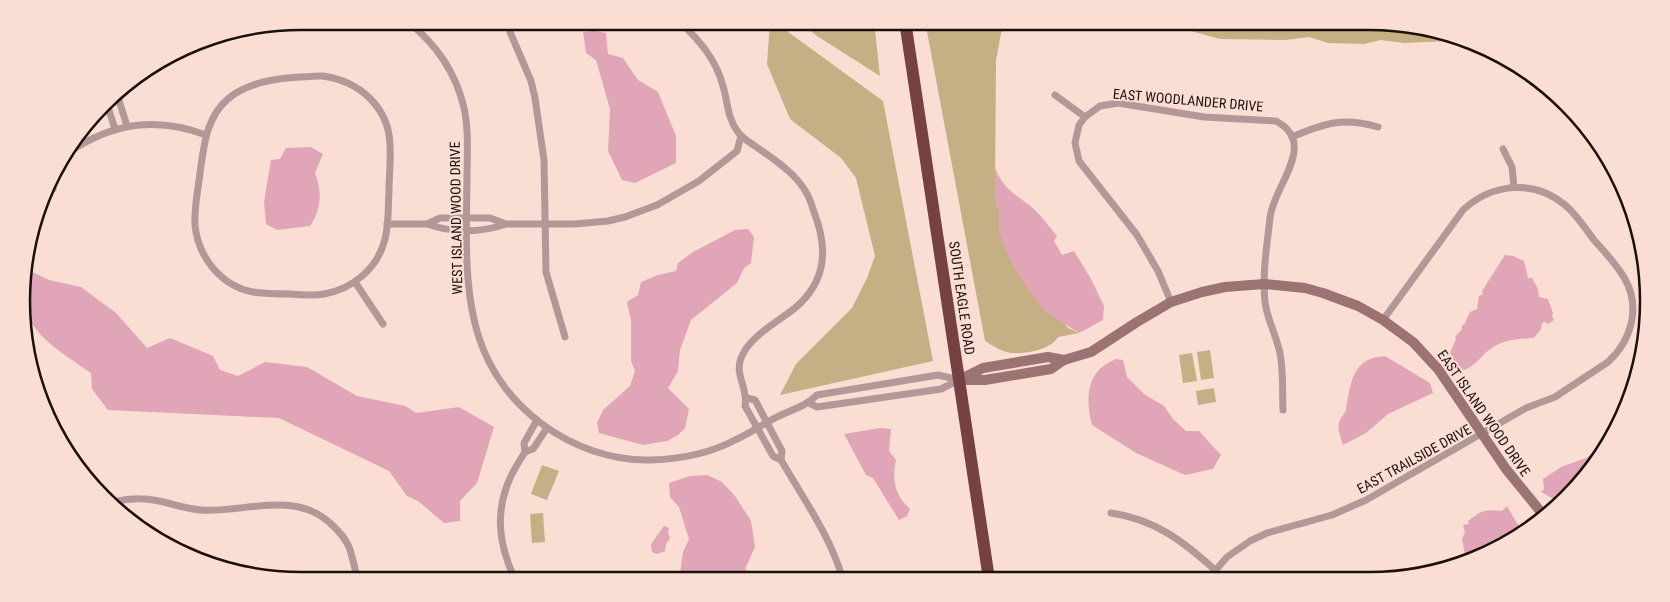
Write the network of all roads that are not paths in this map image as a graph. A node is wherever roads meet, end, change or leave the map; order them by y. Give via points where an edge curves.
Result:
1 (418, 30) edge
2 (509, 30) edge
3 (688, 30) edge
4 (906, 30) edge
5 (1056, 95) dead end
6 (119, 100) edge
7 (109, 109) edge
8 (1084, 117) junction
9 (127, 126) junction
10 (1378, 127) dead end
11 (115, 129) junction
12 (206, 135) junction
13 (741, 136) junction
14 (1292, 137) junction
15 (79, 146) edge
16 (1503, 149) dead end
17 (1514, 187) junction
18 (467, 217) junction
19 (387, 224) junction
20 (427, 224) junction
21 (506, 224) junction
22 (544, 224) junction
23 (467, 230) junction
24 (355, 282) junction
25 (1264, 284) junction
26 (1171, 302) junction
27 (1383, 320) junction
28 (382, 324) dead end
29 (565, 337) dead end
30 (959, 380) junction
31 (747, 398) junction
32 (809, 404) junction
33 (1282, 410) dead end
34 (537, 420) junction
35 (767, 422) junction
36 (547, 428) junction
37 (757, 428) junction
38 (1483, 434) junction
39 (525, 452) junction
40 (781, 460) junction
41 (118, 502) edge
42 (1540, 511) edge
43 (1111, 513) dead end
44 (1215, 570) joint
45 (356, 572) edge
46 (512, 572) edge
47 (840, 572) edge
48 (987, 572) edge

1 - 18 street, WEST ISLAND WOOD DRIVE via 446,65 464,107 468,135
2 - 22 street via 535,98 544,160
3 - 13 street via 707,50 716,67 730,118
4 - 30 highway, SOUTH EAGLE ROAD
5 - 8 street
6 - 9 street
7 - 11 street
8 - 14 street, EAST WOODLANDER DRIVE via 1100,106 1118,103 1204,117 1276,121 1284,125
8 - 26 street via 1075,143 1079,162 1137,235
9 - 11 street
9 - 12 street via 164,125
10 - 14 street via 1359,122 1339,122 1317,126
11 - 15 street
12 - 19 street via 219,109 229,98 252,84 323,76 343,80 370,98 388,129
12 - 24 street via 195,224 200,248 216,272 237,287 263,294 323,294
13 - 22 street via 737,151 725,162 657,205 608,221
13 - 31 street via 790,171 800,182 812,204 823,246 821,269 811,291 744,352 739,376
14 - 25 street via 1294,158 1270,215
16 - 17 street via 1512,167
17 - 27 street via 1486,194 1464,210
17 - 38 street, EAST TRAILSIDE DRIVE via 1539,190 1566,205 1626,280 1633,315 1624,343 1608,362 1555,397 1526,408
18 - 20 street via 440,218
18 - 21 street via 490,218
18 - 23 street, WEST ISLAND WOOD DRIVE
19 - 20 street
19 - 24 street via 378,257 369,271
20 - 23 street via 441,229
21 - 22 street
21 - 23 street via 490,230
22 - 29 street via 546,272
23 - 34 street, WEST ISLAND WOOD DRIVE via 469,300 479,340 504,386
24 - 28 street
25 - 26 street, EAST ISLAND WOOD DRIVE via 1225,287
25 - 27 street, EAST ISLAND WOOD DRIVE via 1323,293 1358,306
25 - 33 street via 1265,303 1281,358
26 - 30 street, EAST ISLAND WOOD DRIVE via 1091,352 1064,360 1048,357 983,368
27 - 38 street, EAST ISLAND WOOD DRIVE via 1413,342 1438,369
30 - 32 street, WEST ISLAND WOOD DRIVE via 940,389 817,407
30 - 32 street, WEST ISLAND WOOD DRIVE via 938,375 817,395
30 - 48 highway, SOUTH EAGLE ROAD
31 - 35 street via 755,400
31 - 37 street via 745,406
32 - 35 street, WEST ISLAND WOOD DRIVE
34 - 36 street, WEST ISLAND WOOD DRIVE
34 - 39 street via 524,443
35 - 37 street, WEST ISLAND WOOD DRIVE
35 - 40 street via 782,451
36 - 37 street, WEST ISLAND WOOD DRIVE via 584,448 647,460 701,454
36 - 39 street via 533,449
37 - 40 street via 773,456
38 - 42 street, EAST ISLAND WOOD DRIVE
38 - 44 street, EAST TRAILSIDE DRIVE via 1350,508 1258,537 1234,551
39 - 46 street via 506,487 500,517 501,542
40 - 47 street via 830,546
41 - 45 street via 144,499 201,510 277,504 301,507 320,515 337,529 349,548
43 - 44 street via 1130,516 1163,530

